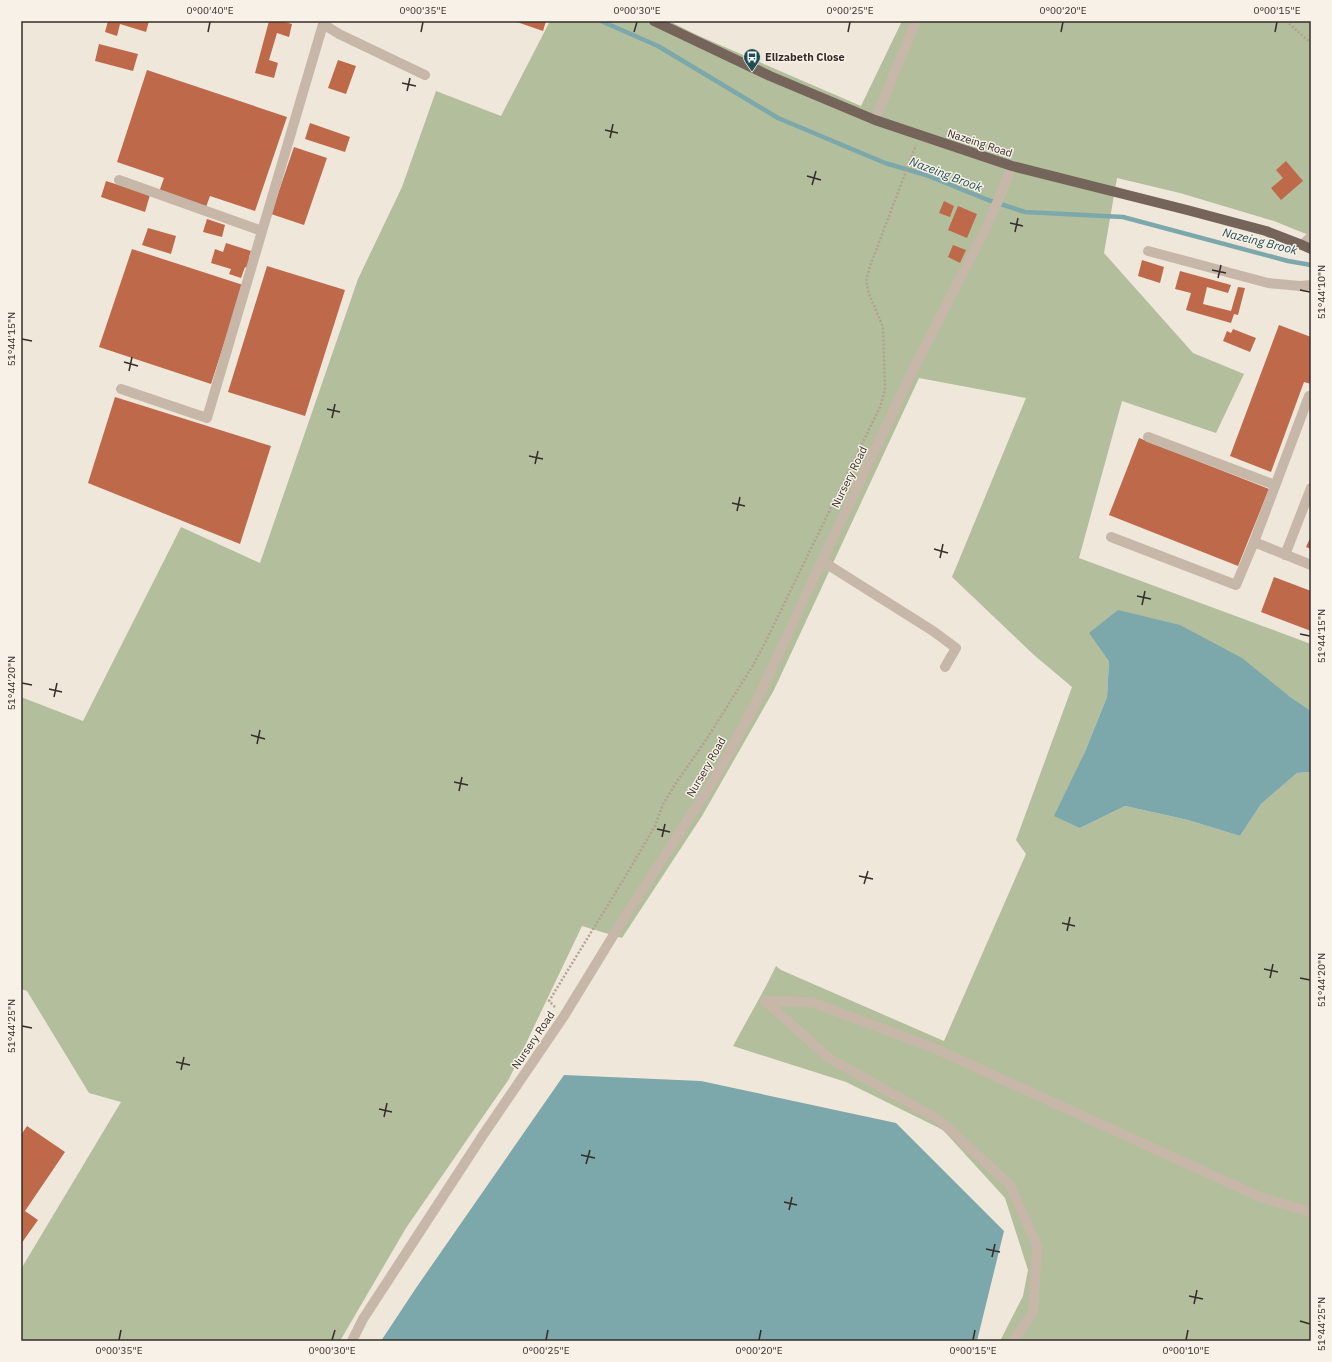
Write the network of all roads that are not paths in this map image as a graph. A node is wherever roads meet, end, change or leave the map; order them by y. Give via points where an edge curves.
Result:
1 (654, 21) edge
2 (916, 21) edge
3 (324, 23) edge
4 (425, 74) dead end
5 (875, 120) junction
6 (1012, 166) junction
7 (119, 180) dead end
8 (262, 231) junction
9 (1311, 237) edge
10 (1307, 247) edge
11 (1148, 251) dead end
12 (1311, 285) edge
13 (121, 389) dead end
14 (1311, 397) edge
15 (1148, 437) dead end
16 (1275, 485) junction
17 (1311, 488) edge
18 (1112, 537) dead end
19 (1254, 542) junction
20 (1285, 555) junction
21 (822, 561) junction
22 (1311, 565) edge
23 (945, 667) dead end
24 (1311, 1212) edge
25 (352, 1341) edge
26 (1013, 1341) edge

1 - 5 main road, Nazeing Road via 770,76
2 - 5 street
3 - 4 street via 339,34
3 - 8 street
5 - 6 main road, Nazeing Road
6 - 10 main road, Nazeing Road via 1230,221 1266,231
6 - 21 street, Nursery Road via 993,212 912,372
7 - 8 street
8 - 13 street via 207,418
9 - 10 street
11 - 12 street via 1268,283
14 - 16 street via 1309,396
15 - 16 street
16 - 19 street
17 - 20 street
18 - 19 street via 1236,585
19 - 20 street
20 - 22 street
21 - 23 street via 956,648
21 - 25 street, Nursery Road via 756,703 715,778 564,1016 363,1319
24 - 26 street via 1260,1197 934,1048 811,1002 765,1001 829,1058 939,1120 1010,1185 1037,1246 1033,1312

